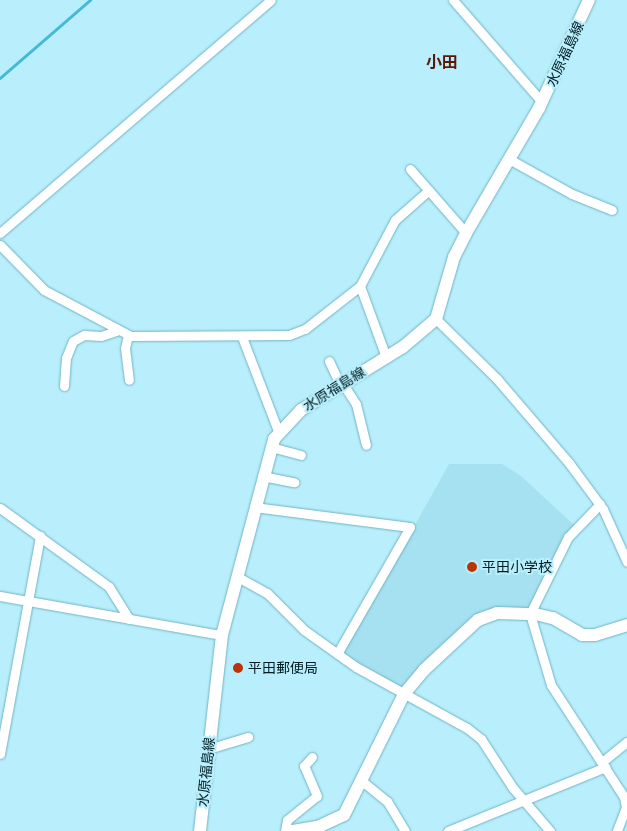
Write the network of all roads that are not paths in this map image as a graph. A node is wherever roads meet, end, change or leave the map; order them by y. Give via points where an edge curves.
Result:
1 (271, 0) edge
2 (453, 0) edge
3 (589, 0) edge
4 (542, 102) junction
5 (509, 159) junction
6 (410, 169) dead end
7 (429, 190) junction
8 (612, 210) dead end
9 (0, 233) edge
10 (466, 233) junction
11 (0, 245) edge
12 (360, 286) junction
13 (436, 319) junction
14 (116, 331) junction
15 (128, 335) junction
16 (242, 337) junction
17 (386, 357) junction
18 (329, 362) dead end
19 (129, 380) dead end
20 (341, 385) junction
21 (64, 386) dead end
22 (278, 431) junction
23 (366, 445) dead end
24 (271, 447) junction
25 (301, 455) dead end
26 (262, 476) junction
27 (294, 482) dead end
28 (600, 504) junction
29 (0, 508) edge
30 (254, 508) junction
31 (40, 536) junction
32 (627, 562) edge
33 (236, 576) junction
34 (0, 596) edge
35 (27, 601) junction
36 (530, 614) junction
37 (129, 619) junction
38 (627, 625) edge
39 (222, 635) junction
40 (337, 654) junction
41 (404, 694) junction
42 (248, 737) dead end
43 (627, 742) edge
44 (208, 750) junction
45 (0, 754) edge
46 (312, 757) dead end
47 (604, 764) junction
48 (362, 781) junction
49 (626, 799) edge
50 (524, 800) junction
51 (200, 831) edge
52 (285, 831) edge
53 (293, 831) edge
54 (406, 831) edge
55 (448, 831) edge
56 (550, 831) edge
57 (617, 831) edge

1 - 9 street
2 - 4 street
3 - 4 main road, 水原福島線
4 - 5 main road, 水原福島線
5 - 8 street via 572,194
5 - 10 main road, 水原福島線
6 - 7 street
7 - 10 street
7 - 12 street via 395,220
10 - 13 main road, 水原福島線 via 454,257
11 - 14 street via 44,290
12 - 16 street via 298,333
12 - 17 street
13 - 17 main road, 水原福島線
13 - 28 street via 497,379
14 - 15 street
14 - 21 street via 101,336 84,335 73,341 66,358
15 - 16 street via 142,338
15 - 19 street
16 - 22 street
17 - 20 main road, 水原福島線
18 - 20 street
20 - 22 main road, 水原福島線 via 301,410
20 - 23 street via 356,404
22 - 24 main road, 水原福島線
24 - 25 street
24 - 26 main road, 水原福島線
26 - 27 street
26 - 30 main road, 水原福島線
28 - 32 street
28 - 36 street via 568,538
29 - 31 street
30 - 33 main road, 水原福島線
30 - 40 street via 410,527
31 - 35 street
31 - 37 street via 112,590
33 - 39 main road, 水原福島線
33 - 40 street via 267,593 304,630
34 - 35 street
35 - 37 street
35 - 45 street
36 - 38 main road via 553,618 582,635 596,635
36 - 41 main road via 497,612 478,620 424,670
36 - 47 street via 551,685
37 - 39 street
39 - 44 main road, 水原福島線
40 - 41 street
41 - 48 main road
41 - 50 street via 481,739
42 - 44 street
43 - 47 street
44 - 51 main road, 水原福島線
46 - 52 street via 304,766 317,796 287,820
47 - 49 street
47 - 50 street
48 - 53 main road via 344,815 320,826
48 - 54 street via 387,801
49 - 57 street
50 - 55 street
50 - 56 street

